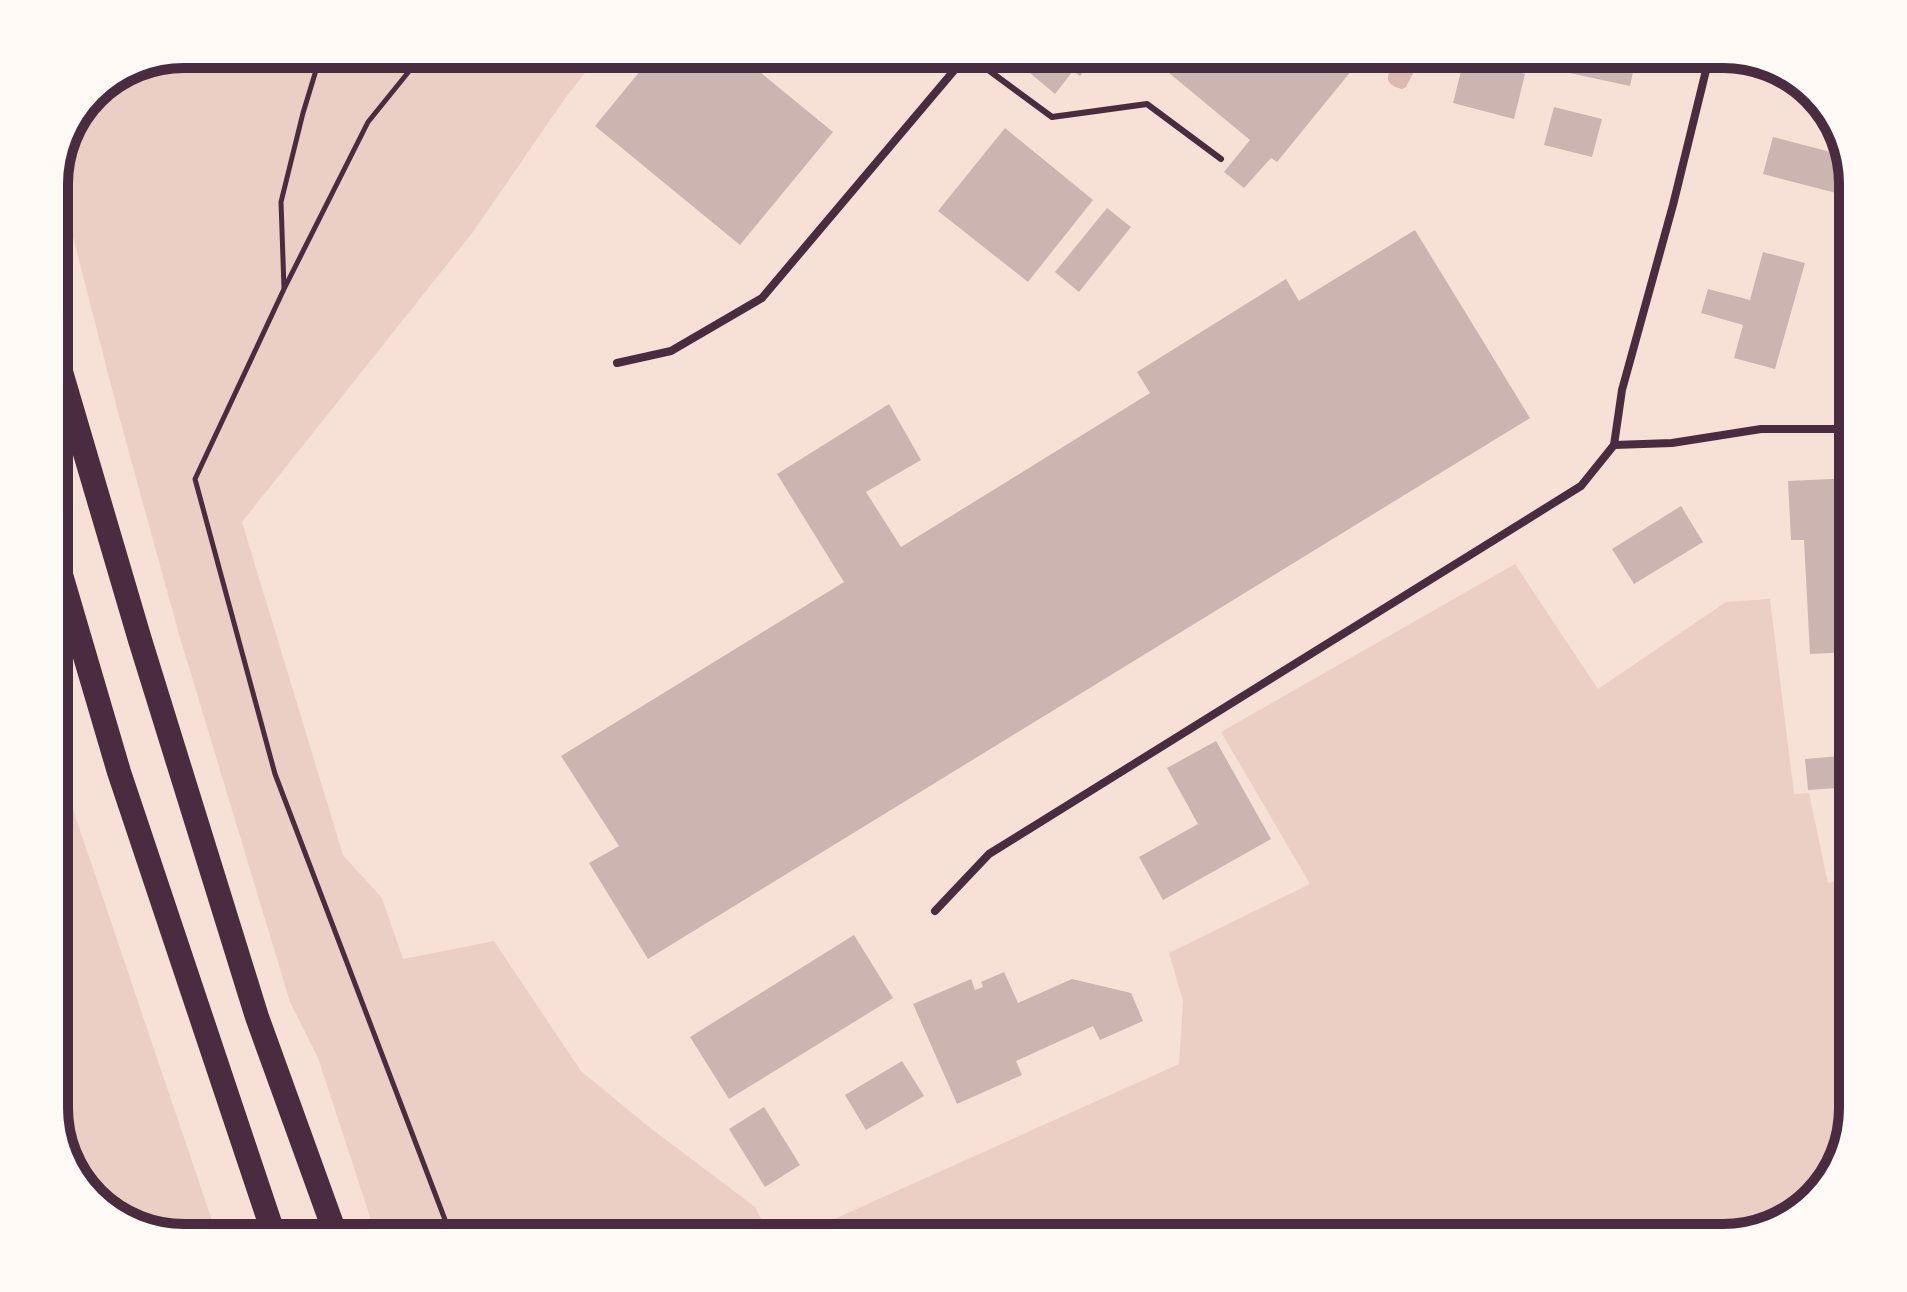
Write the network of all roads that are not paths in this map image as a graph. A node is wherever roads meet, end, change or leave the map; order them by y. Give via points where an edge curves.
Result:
1 (956, 68) edge
2 (987, 68) edge
3 (1707, 68) edge
4 (1221, 159) dead end
5 (617, 363) dead end
6 (68, 396) edge
7 (1839, 429) edge
8 (1614, 445) junction
9 (68, 599) edge
10 (935, 911) dead end
11 (270, 1224) edge
12 (332, 1224) edge

1 - 5 street via 762,298 671,351
2 - 4 lane via 1052,117 1147,104
3 - 8 street via 1622,390
6 - 12 highway via 257,1017
7 - 8 street via 1761,429 1672,443
8 - 10 street via 1581,486 989,854
9 - 11 highway via 119,772

